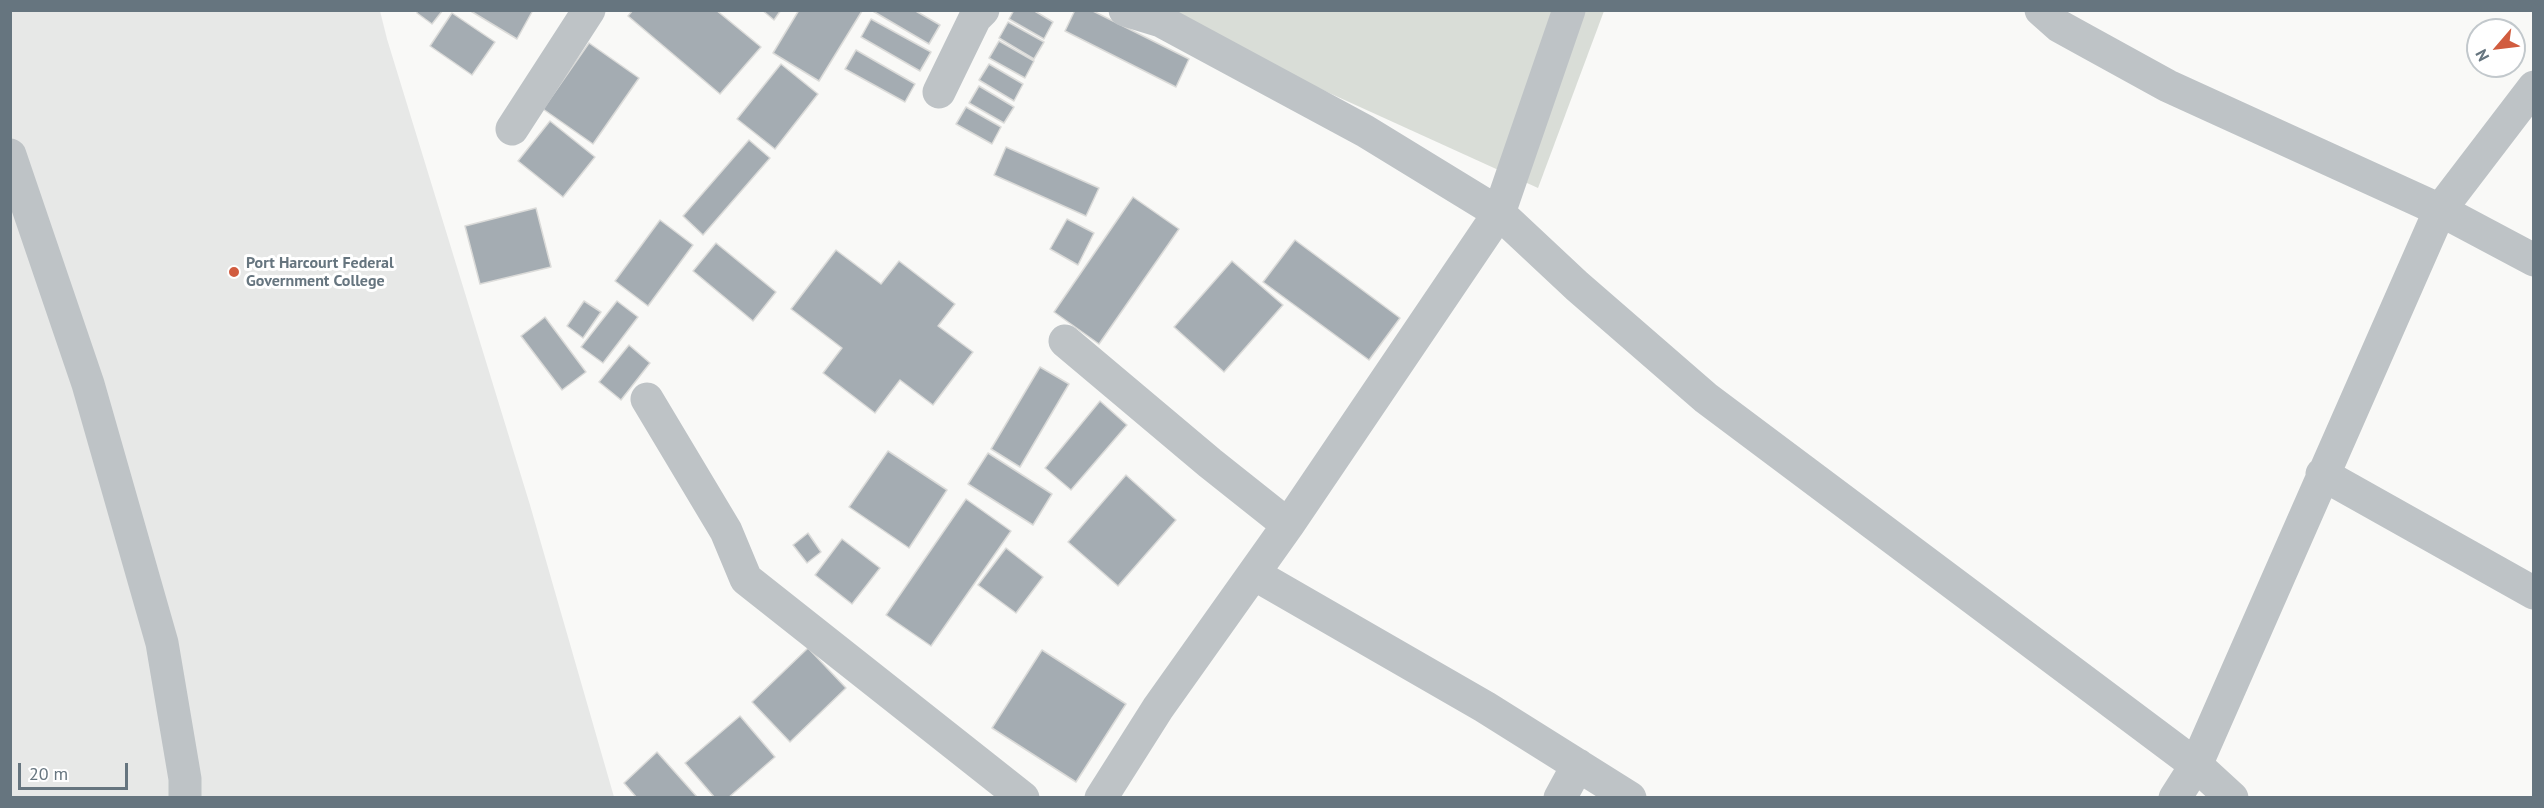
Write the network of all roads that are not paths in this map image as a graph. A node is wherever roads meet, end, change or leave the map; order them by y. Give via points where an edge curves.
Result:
1 (589, 10) edge
2 (983, 10) edge
3 (1125, 10) edge
4 (1569, 10) edge
5 (2041, 10) edge
6 (2534, 87) edge
7 (939, 92) dead end
8 (512, 129) dead end
9 (10, 155) edge
10 (2440, 210) junction
11 (1499, 213) junction
12 (2534, 260) edge
13 (1065, 341) dead end
14 (647, 399) dead end
15 (2322, 474) junction
16 (1288, 525) junction
17 (1254, 574) junction
18 (2534, 593) edge
19 (1578, 765) junction
20 (2196, 765) junction
21 (185, 798) edge
22 (1023, 798) edge
23 (1101, 798) edge
24 (1560, 798) edge
25 (1630, 798) edge
26 (2175, 798) edge
27 (2232, 798) edge

1 - 8 street
2 - 7 street via 975,18
3 - 11 street via 1161,21 1365,131
4 - 11 street
5 - 10 street via 2059,26 2168,86
6 - 10 street
9 - 21 street via 88,384 162,643
10 - 12 street
10 - 15 street
11 - 16 street
11 - 20 street via 1707,398
13 - 16 street
14 - 22 street via 726,531 746,579
15 - 18 street
15 - 20 street
16 - 17 street
17 - 19 street
17 - 23 street via 1158,708
19 - 24 street
19 - 25 street
20 - 26 street
20 - 27 street

